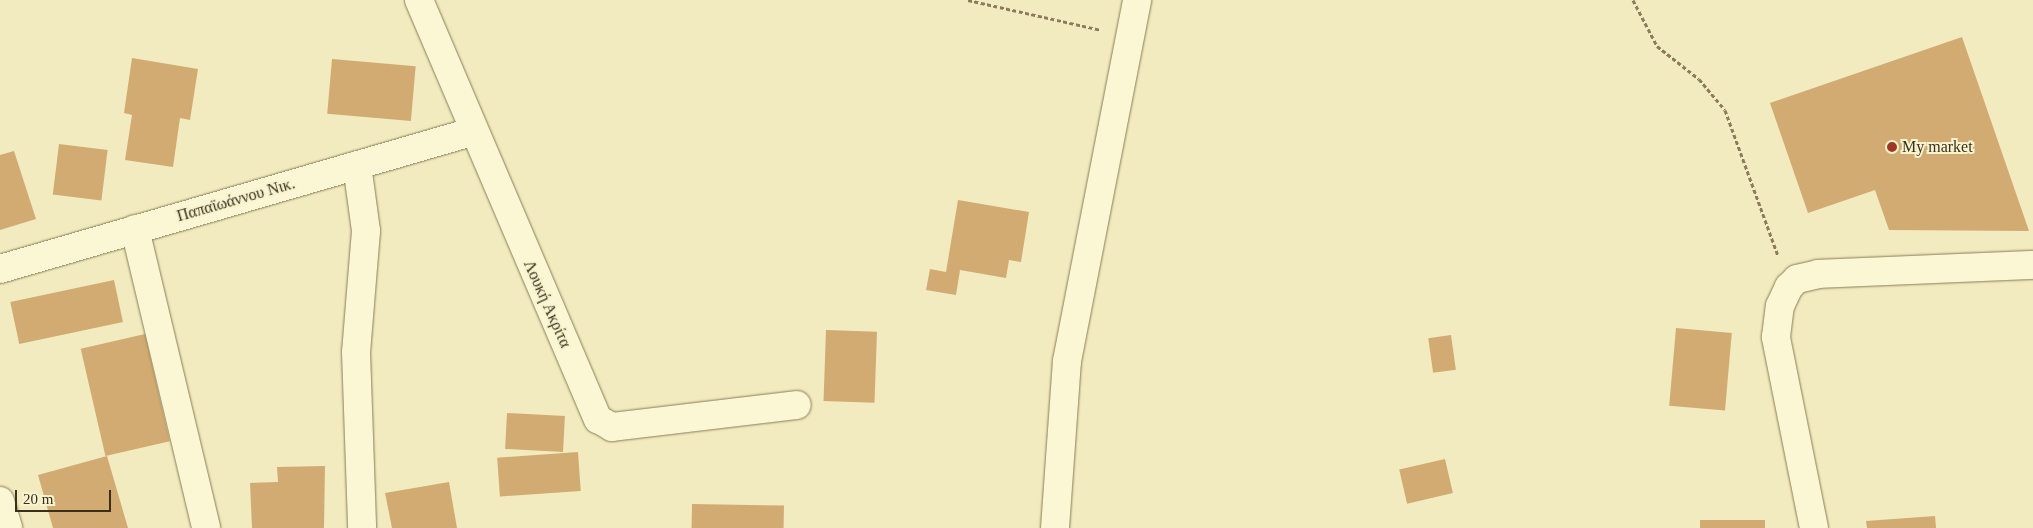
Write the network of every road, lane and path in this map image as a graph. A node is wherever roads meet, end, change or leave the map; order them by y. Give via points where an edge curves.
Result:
1 (420, 0) edge
2 (968, 0) edge
3 (1137, 0) edge
4 (1633, 0) edge
5 (1128, 36) junction
6 (472, 132) junction
7 (357, 165) junction
8 (135, 229) junction
9 (2033, 265) edge
10 (0, 269) edge
11 (1789, 287) junction
12 (797, 405) dead end
13 (0, 501) edge
14 (8, 528) edge
15 (206, 528) edge
16 (362, 528) edge
17 (1055, 528) edge
18 (1814, 528) edge

1 - 6 street, Λουκή Ακρίτα
2 - 5 path
3 - 5 street
4 - 11 path via 1657,46 1699,79 1725,110
5 - 17 street via 1067,361
6 - 7 street, Παπαϊωάννου Νικ.
6 - 12 street, Λουκή Ακρίτα via 604,426
7 - 8 street, Παπαϊωάννου Νικ.
7 - 16 street via 366,231 356,352
8 - 10 street, Παπαϊωάννου Νικ.
8 - 15 street
9 - 11 street via 1818,274 1797,279
11 - 18 street via 1780,306 1776,337
13 - 14 street

